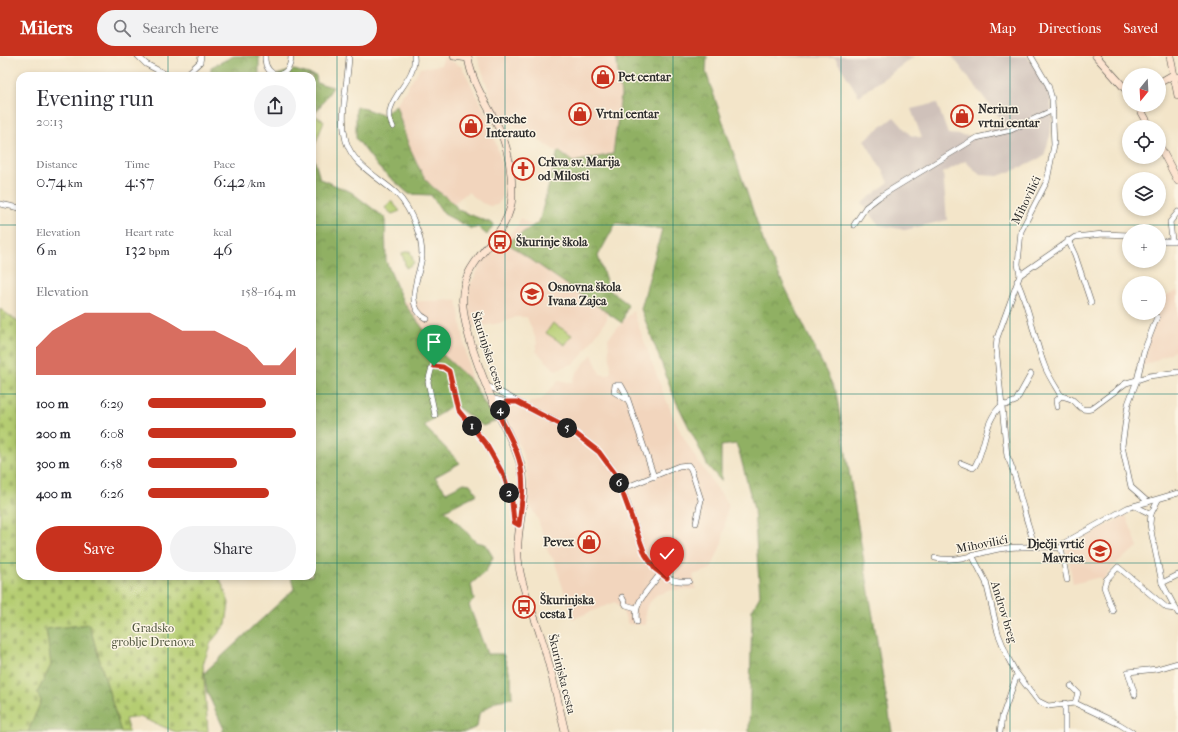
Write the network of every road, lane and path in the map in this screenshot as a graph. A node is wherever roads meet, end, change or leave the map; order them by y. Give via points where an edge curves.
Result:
1 (138, 56) edge
2 (201, 56) edge
3 (265, 56) edge
4 (291, 56) edge
5 (349, 56) edge
6 (414, 56) edge
7 (454, 56) edge
8 (1031, 56) edge
9 (1096, 56) edge
10 (1170, 56) edge
11 (468, 57) edge
12 (161, 72) edge
13 (189, 72) edge
14 (269, 72) edge
15 (286, 72) edge
16 (1176, 76) edge
17 (1166, 78) edge
18 (1122, 85) edge
19 (1178, 96) edge
20 (1053, 110) junction
21 (393, 127) dead end
22 (1166, 158) edge
23 (1178, 181) edge
24 (0, 204) edge
25 (16, 207) edge
26 (1178, 212) edge
27 (854, 224) dead end
28 (1122, 235) edge
29 (1068, 240) junction
30 (1175, 240) edge
31 (1020, 275) junction
32 (1017, 281) junction
33 (1091, 303) dead end
34 (427, 319) dead end
35 (1156, 320) edge
36 (1178, 372) edge
37 (1031, 374) dead end
38 (1137, 380) junction
39 (486, 386) junction
40 (1062, 396) junction
41 (492, 398) junction
42 (626, 399) dead end
43 (506, 402) junction
44 (517, 402) junction
45 (1002, 404) junction
46 (1057, 407) dead end
47 (498, 413) junction
48 (435, 415) dead end
49 (961, 463) dead end
50 (654, 477) junction
51 (622, 489) junction
52 (1178, 494) edge
53 (1158, 500) junction
54 (1148, 502) junction
55 (1135, 506) junction
56 (1151, 514) junction
57 (696, 523) dead end
58 (519, 525) junction
59 (1034, 547) junction
60 (1061, 548) junction
61 (972, 556) junction
62 (935, 558) dead end
63 (660, 574) junction
64 (1178, 575) edge
65 (1067, 580) dead end
66 (689, 581) dead end
67 (1162, 583) junction
68 (622, 597) dead end
69 (636, 608) junction
70 (1112, 611) dead end
71 (1177, 611) edge
72 (637, 622) dead end
73 (1178, 663) edge
74 (1017, 675) junction
75 (1071, 686) dead end
76 (1135, 696) dead end
77 (1065, 703) junction
78 (1075, 703) junction
79 (565, 732) edge
80 (1000, 732) edge
81 (1065, 732) edge
82 (1132, 732) edge

1 - 12 street via 146,64
2 - 13 street via 200,62
3 - 14 street
4 - 15 street
5 - 34 street via 344,117 346,141 364,168 396,193 412,214 419,233 422,255 413,292 414,303 417,311
6 - 21 street via 412,70 392,102 389,119
7 - 11 street
8 - 20 street, Mihovilići via 1048,85
9 - 18 street
10 - 16 street
11 - 39 street, Škurinjska cesta via 478,86 503,137 512,190 507,218 500,232 474,261 463,291 466,323
16 - 17 street
16 - 19 street
20 - 27 street via 1011,130 989,134 965,144 879,197 866,207
20 - 31 street, Mihovilići via 1054,144 1051,165 1047,181 1021,231 1018,264
22 - 23 street
24 - 25 street
26 - 30 street via 1170,222
28 - 29 street via 1084,235
29 - 31 street
29 - 33 street via 1076,256
31 - 32 street
32 - 40 street via 1029,311 1045,367
32 - 45 street via 997,338 997,367
35 - 38 street via 1144,351
36 - 38 street
37 - 45 street via 1016,401
38 - 40 street via 1126,383 1091,409 1080,408 1073,400
38 - 54 street via 1128,404 1122,446 1131,487
39 - 41 street, Škurinjska cesta
39 - 44 street via 501,391
40 - 46 street via 1056,401
41 - 43 street
41 - 47 street, Škurinjska cesta
42 - 50 street
43 - 44 street
43 - 47 street
44 - 51 street via 571,430 592,445 610,466
45 - 49 street via 987,429 975,466 973,468
45 - 59 street via 1008,456 1032,531
47 - 58 street, Škurinjska cesta via 521,467 523,485
48 - 58 street via 429,376 432,367 437,366 449,371 458,410 478,433 502,472 512,502 514,522
50 - 51 street
50 - 57 street via 679,466 688,465 702,500
51 - 63 street via 645,554
52 - 53 street
53 - 54 street
53 - 56 street
54 - 55 street
55 - 56 street
55 - 60 street via 1064,543
56 - 67 street via 1150,524
58 - 79 street, Škurinjska cesta via 518,556 522,584 548,660
59 - 60 street, Mihovilići
59 - 61 street, Mihovilići via 1000,549
60 - 65 street
61 - 62 street, Mihovilići via 946,561
61 - 74 street, Androv breg via 986,582 998,633
63 - 66 street via 674,580
63 - 69 street via 641,597
64 - 67 street
67 - 71 street
68 - 69 street via 626,605
69 - 72 street
70 - 71 street via 1104,587 1106,580 1118,567 1167,608
73 - 76 street via 1157,669 1128,672
74 - 77 street, Androv breg via 1043,705
74 - 80 street via 1002,717
75 - 78 street via 1078,693
77 - 78 street, Androv breg
77 - 81 street
78 - 82 street, Androv breg

